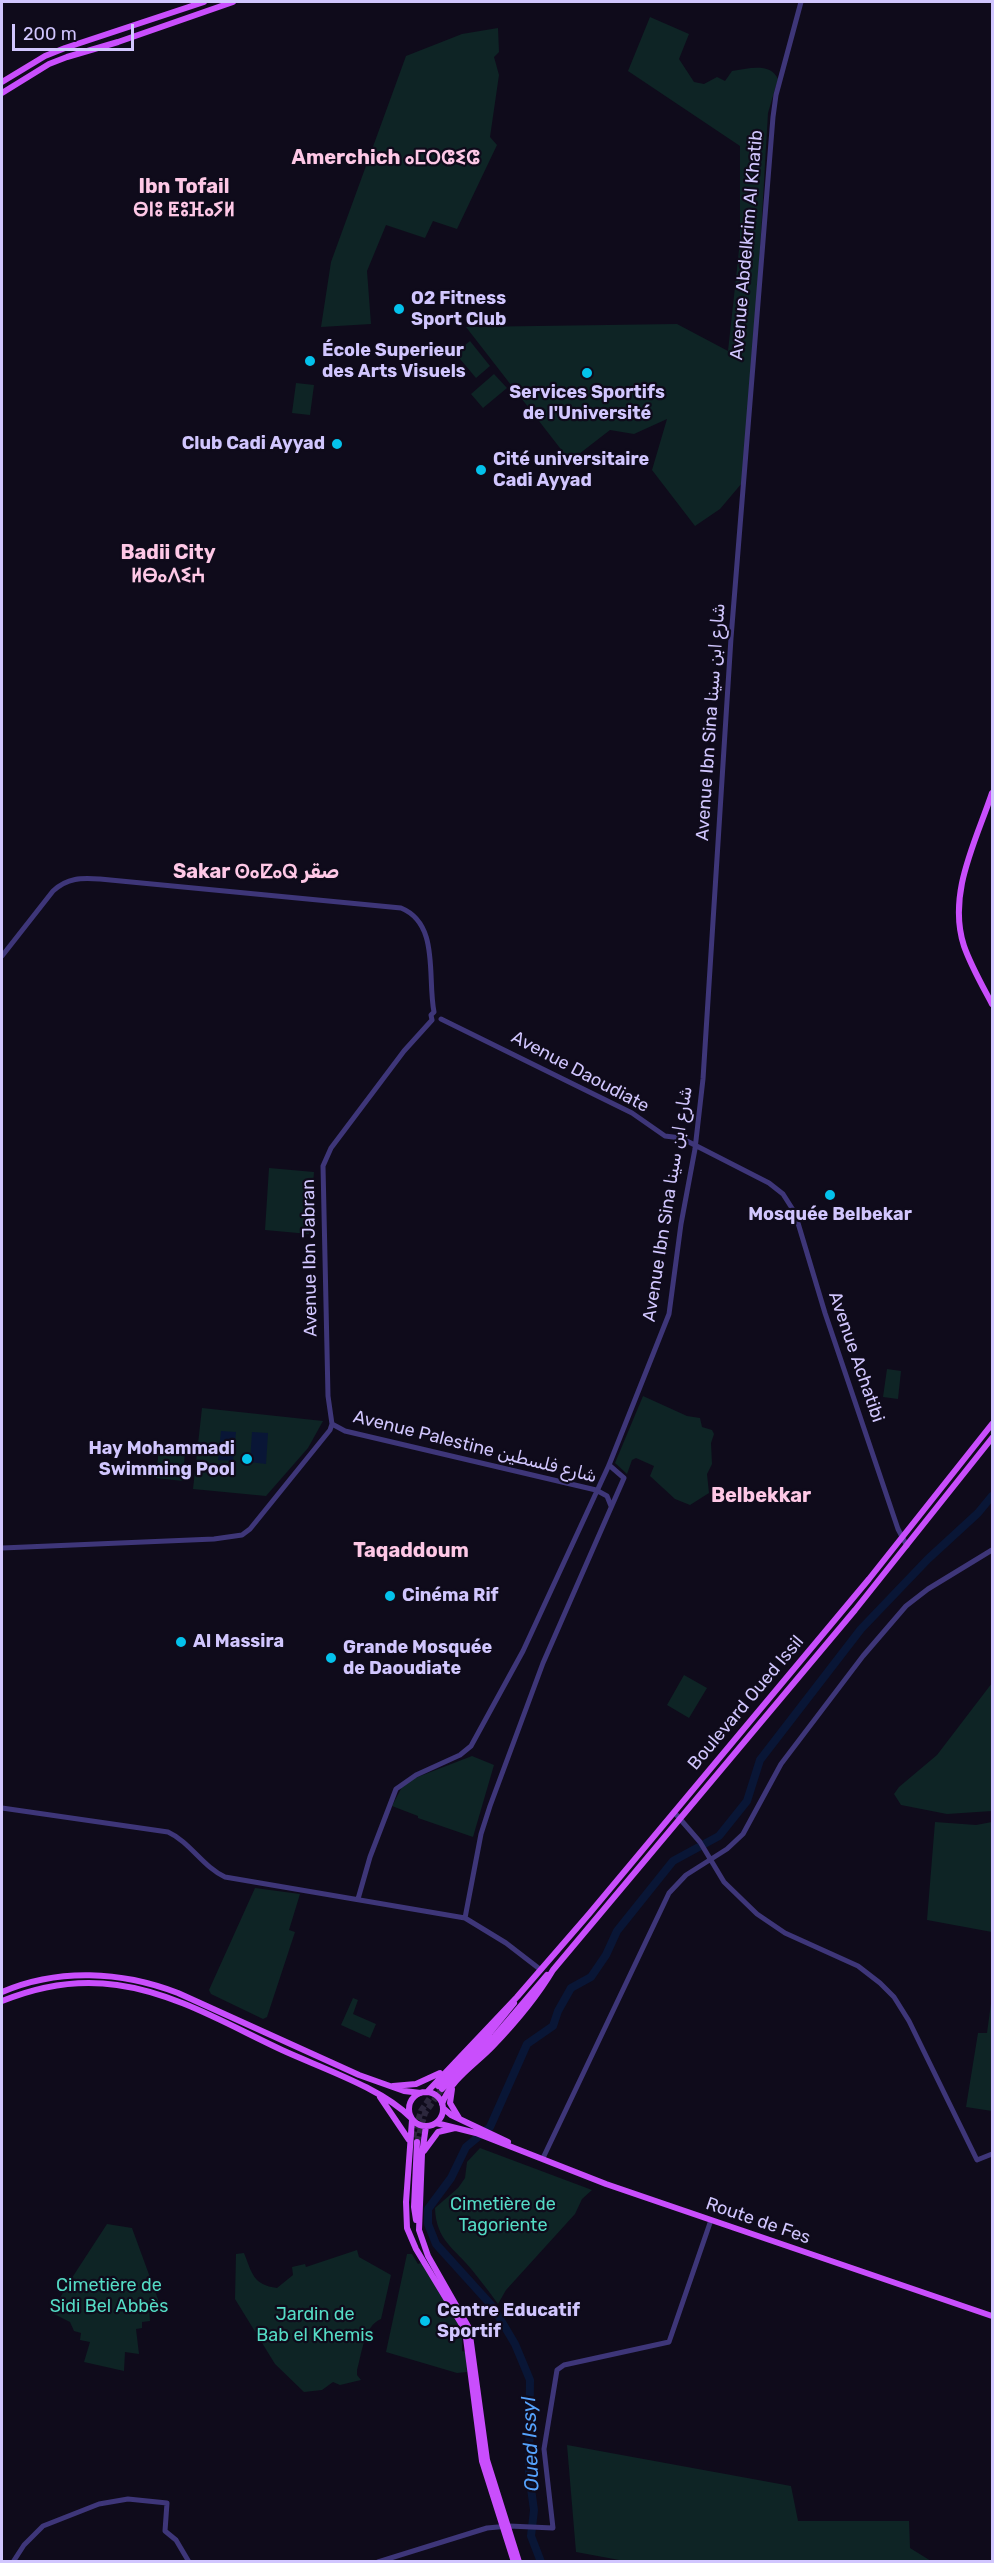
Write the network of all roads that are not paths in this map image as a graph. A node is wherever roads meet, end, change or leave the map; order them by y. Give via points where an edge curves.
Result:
1 (204, 2) edge
2 (233, 2) edge
3 (801, 2) edge
4 (2, 82) edge
5 (2, 93) edge
6 (742, 494) joint
7 (993, 793) edge
8 (2, 956) edge
9 (993, 1004) edge
10 (434, 1012) junction
11 (441, 1018) junction
12 (432, 1020) junction
13 (696, 1145) junction
14 (769, 1183) joint
15 (993, 1424) edge
16 (331, 1427) junction
17 (993, 1438) edge
18 (609, 1465) junction
19 (619, 1489) junction
20 (596, 1490) junction
21 (605, 1494) junction
22 (612, 1507) junction
23 (902, 1538) junction
24 (907, 1546) junction
25 (2, 1548) edge
26 (993, 1550) edge
27 (2, 1808) edge
28 (674, 1812) junction
29 (680, 1818) junction
30 (710, 1859) junction
31 (358, 1899) junction
32 (465, 1918) junction
33 (542, 1970) junction
34 (553, 1970) junction
35 (2, 1992) edge
36 (517, 1997) junction
37 (2, 2001) edge
38 (448, 2068) junction
39 (455, 2083) junction
40 (386, 2086) junction
41 (424, 2092) junction
42 (378, 2095) junction
43 (442, 2106) junction
44 (411, 2119) junction
45 (436, 2123) junction
46 (461, 2124) junction
47 (426, 2126) junction
48 (413, 2141) junction
49 (422, 2154) junction
50 (993, 2154) edge
51 (543, 2158) junction
52 (711, 2220) junction
53 (417, 2223) junction
54 (993, 2316) edge
55 (506, 2526) junction
56 (13, 2562) edge
57 (189, 2562) edge
58 (378, 2562) edge
59 (514, 2562) edge
60 (519, 2562) edge

1 - 4 main road via 65,48
2 - 5 main road via 66,57
3 - 6 street, Avenue Abdelkrim Al Khatib via 772,117
6 - 13 street, Avenue Ibn Sina شارع ابن سينا
7 - 9 main road via 964,874 958,905 963,944
8 - 10 street via 53,891 75,879 401,908 416,916 428,938
10 - 11 street via 439,1012
10 - 12 street
11 - 12 street
11 - 13 street, Avenue Daoudiate via 632,1113 665,1136
12 - 16 street, Avenue Ibn Jabran via 331,1148 323,1166
13 - 14 street, Avenue Daoudiate
13 - 18 street, Avenue Ibn Sina شارع ابن سينا via 668,1318
14 - 23 street, Avenue Achatibi via 783,1194 795,1213
15 - 23 main road, Boulevard Oued Issil
16 - 20 street, Avenue Palestine شارع فلسطين
16 - 25 street, Avenue Palestine شارع فلسطين via 242,1535
17 - 24 main road, Boulevard Oued Issil
18 - 19 street via 624,1478
18 - 20 street, Avenue Ibn Sina شارع ابن سينا
19 - 21 street, Avenue Palestine شارع فلسطين
19 - 22 street
20 - 21 street, Avenue Palestine شارع فلسطين
20 - 31 street, Avenue Ibn Sina شارع ابن سينا via 523,1651 471,1746 460,1755 416,1774 396,1789
21 - 22 street, Avenue Palestine شارع فلسطين
22 - 32 street via 520,1724 481,1834
23 - 24 street, Avenue Achatibi
23 - 28 main road, Boulevard Oued Issil
24 - 29 main road, Boulevard Oued Issil
26 - 30 street via 906,1606 786,1756 744,1832 735,1843
27 - 31 street via 168,1832 225,1877
28 - 29 street
28 - 33 main road, Boulevard Oued Issil
29 - 30 street
29 - 34 main road, Boulevard Oued Issil
30 - 50 street via 724,1882 757,1914 785,1933 858,1966 894,1997 977,2160
30 - 51 street via 669,1893
31 - 32 street
32 - 33 street
33 - 36 main road, Boulevard Oued Issil
34 - 36 main road, Boulevard Oued Issil via 489,2043 440,2087 496,2027
34 - 39 main road, Boulevard Oued Issil via 496,2043
35 - 40 main road via 36,1981 73,1976 145,1982
36 - 38 main road, Boulevard Oued Issil
37 - 42 main road via 29,1990 66,1984 103,1983 142,1990 223,2022
38 - 40 main road via 416,2084
38 - 41 main road, Boulevard Oued Issil
39 - 43 main road, Boulevard Oued Issil
39 - 46 main road via 450,2103
40 - 41 main road
41 - 43 main road via 436,2096
41 - 44 main road via 409,2104
42 - 44 main road
42 - 48 main road
43 - 45 main road via 442,2116
43 - 46 main road, Route de Fes
44 - 47 main road
44 - 48 main road
45 - 46 main road, Route de Fes
45 - 47 main road
46 - 49 main road via 438,2132
46 - 51 main road, Route de Fes
47 - 49 main road
48 - 53 main road
48 - 55 main road via 405,2218 411,2239 465,2330 482,2461
49 - 53 main road
51 - 52 main road, Route de Fes
52 - 54 main road, Route de Fes
52 - 55 street via 669,2342 559,2368 544,2449 553,2528
53 - 55 main road via 426,2251 469,2328 487,2460
55 - 58 street via 487,2528
55 - 59 main road
55 - 60 main road
56 - 57 street via 43,2526 99,2504 128,2499 167,2503 165,2531 176,2540

